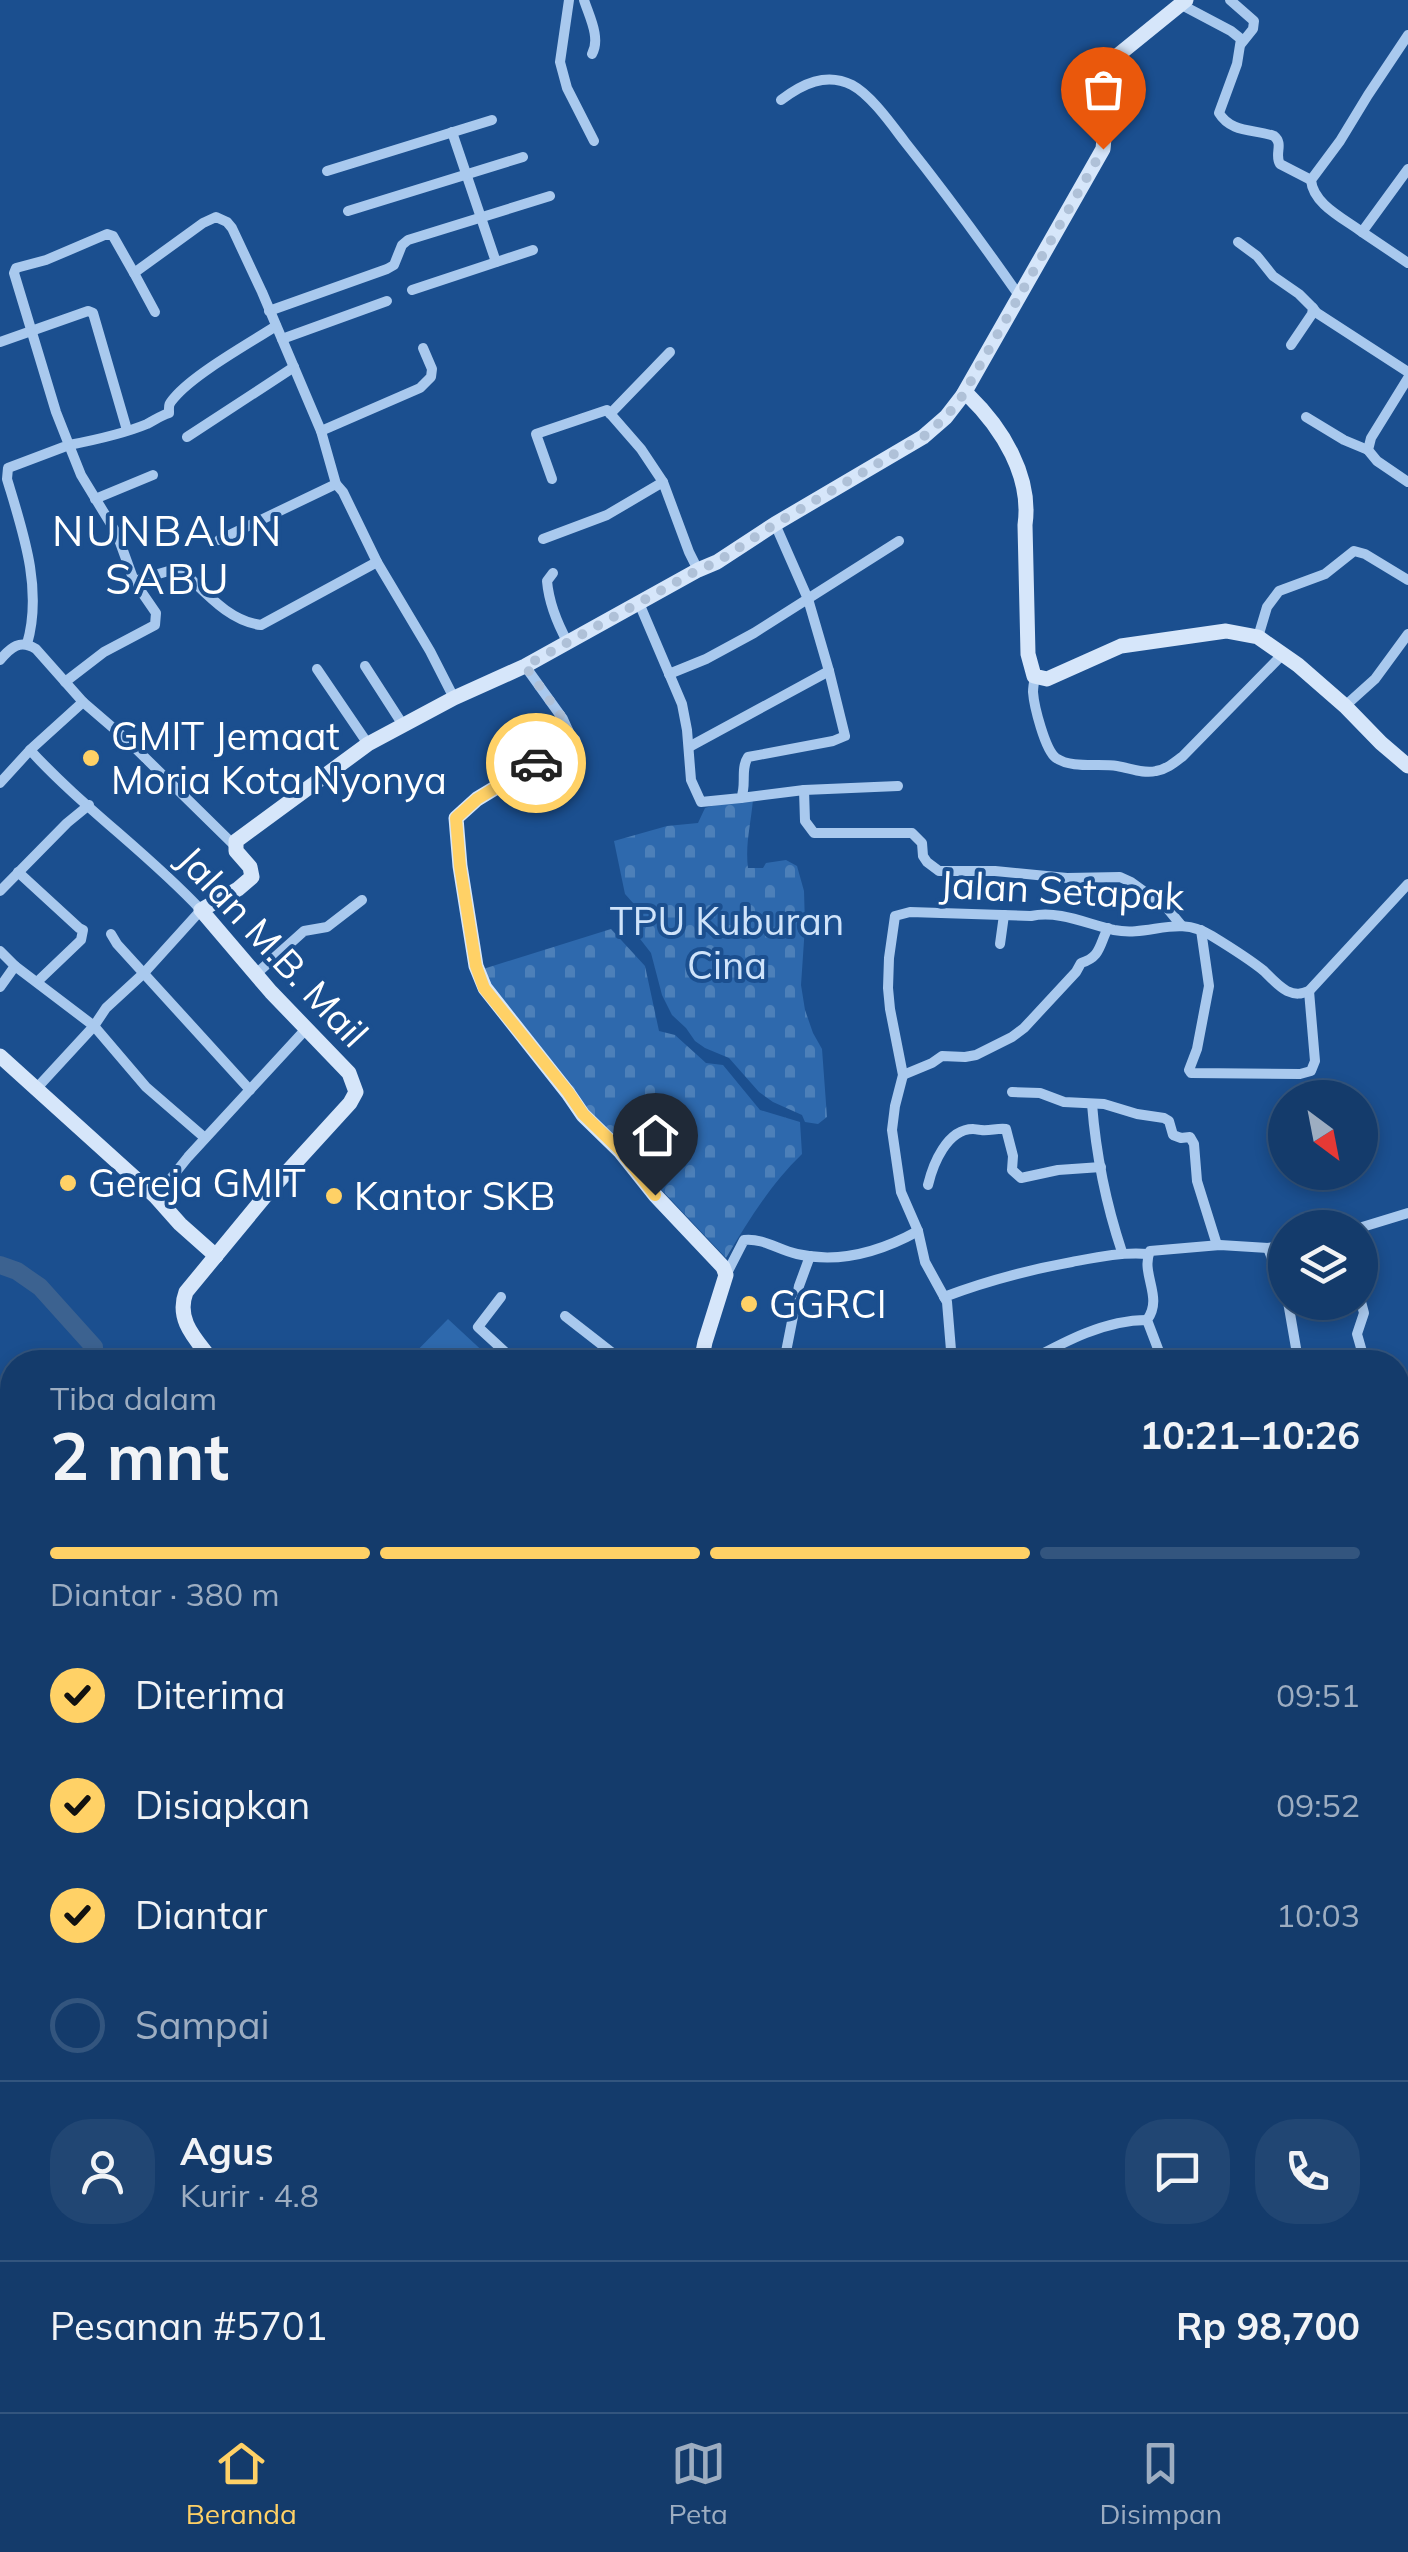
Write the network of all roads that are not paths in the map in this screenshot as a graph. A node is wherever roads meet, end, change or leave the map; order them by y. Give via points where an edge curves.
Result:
1 (569, 0) edge
2 (584, 0) edge
3 (1230, 0) edge
4 (1183, 2) edge
5 (1408, 36) edge
6 (1239, 46) junction
7 (592, 54) dead end
8 (781, 100) dead end
9 (492, 120) dead end
10 (452, 132) junction
11 (594, 140) dead end
12 (523, 156) dead end
13 (1408, 170) edge
14 (328, 172) dead end
15 (466, 174) junction
16 (1311, 180) junction
17 (550, 196) dead end
18 (348, 211) dead end
19 (481, 217) junction
20 (1362, 232) junction
21 (1238, 242) dead end
22 (533, 250) dead end
23 (496, 262) junction
24 (1408, 263) edge
25 (14, 272) junction
26 (134, 273) junction
27 (0, 276) edge
28 (412, 290) dead end
29 (1020, 297) junction
30 (387, 301) dead end
31 (1313, 308) junction
32 (269, 311) junction
33 (154, 312) dead end
34 (276, 326) junction
35 (30, 330) junction
36 (282, 338) junction
37 (0, 342) edge
38 (1292, 344) dead end
39 (423, 348) dead end
40 (670, 352) dead end
41 (294, 367) junction
42 (1408, 375) edge
43 (963, 395) junction
44 (610, 414) junction
45 (1306, 417) dead end
46 (127, 430) junction
47 (321, 431) junction
48 (187, 437) dead end
49 (69, 445) junction
50 (1368, 450) junction
51 (153, 475) dead end
52 (552, 479) dead end
53 (663, 482) junction
54 (1408, 482) edge
55 (336, 484) junction
56 (95, 500) junction
57 (775, 524) junction
58 (543, 539) dead end
59 (219, 540) dead end
60 (899, 540) dead end
61 (376, 562) junction
62 (698, 570) junction
63 (553, 572) dead end
64 (1408, 580) edge
65 (134, 581) junction
66 (808, 599) junction
67 (638, 603) junction
68 (1408, 634) edge
69 (1258, 637) junction
70 (568, 643) junction
71 (27, 644) junction
72 (1283, 654) junction
73 (0, 660) edge
74 (365, 666) dead end
75 (525, 666) junction
76 (317, 669) dead end
77 (830, 671) junction
78 (669, 674) junction
79 (1035, 676) junction
80 (65, 682) junction
81 (454, 698) junction
82 (83, 702) junction
83 (1345, 706) junction
84 (403, 725) junction
85 (573, 741) joint
86 (368, 744) junction
87 (689, 747) junction
88 (30, 750) junction
89 (1404, 757) edge
90 (0, 783) edge
91 (898, 786) dead end
92 (804, 790) junction
93 (741, 798) junction
94 (89, 805) junction
95 (235, 846) junction
96 (18, 872) junction
97 (1408, 884) edge
98 (0, 890) edge
99 (362, 900) dead end
100 (202, 910) junction
101 (1004, 915) junction
102 (1181, 925) junction
103 (1108, 928) junction
104 (1201, 929) junction
105 (111, 934) dead end
106 (1000, 944) dead end
107 (0, 951) edge
108 (15, 966) junction
109 (144, 973) junction
110 (256, 974) junction
111 (38, 982) junction
112 (0, 986) edge
113 (1310, 992) junction
114 (94, 1026) junction
115 (306, 1029) junction
116 (0, 1056) edge
117 (903, 1075) junction
118 (35, 1090) junction
119 (250, 1090) junction
120 (1012, 1092) dead end
121 (1092, 1104) junction
122 (204, 1138) junction
123 (1101, 1167) junction
124 (928, 1185) dead end
125 (156, 1198) junction
126 (1408, 1213) edge
127 (1378, 1222) edge
128 (918, 1230) junction
129 (1217, 1245) junction
130 (1268, 1248) edge
131 (1122, 1252) junction
132 (1148, 1254) junction
133 (216, 1256) junction
134 (810, 1256) junction
135 (726, 1275) junction
136 (501, 1297) dead end
137 (944, 1297) junction
138 (565, 1316) dead end
139 (1147, 1320) junction
140 (1291, 1320) edge
141 (1362, 1320) edge
142 (204, 1350) edge
143 (503, 1350) edge
144 (609, 1350) edge
145 (703, 1350) edge
146 (786, 1350) edge
147 (951, 1350) edge
148 (1052, 1350) edge
149 (1158, 1350) edge
150 (1296, 1350) edge
151 (1361, 1350) edge

1 - 11 street via 560,62
2 - 7 street via 595,36
3 - 6 street via 1254,21
4 - 6 street via 1237,35
4 - 29 street via 1088,86 1103,149
5 - 16 street
6 - 16 street via 1221,118 1229,126 1274,136 1280,164
8 - 29 street via 820,80 859,91 941,187
9 - 10 street
10 - 14 street
10 - 15 street
12 - 15 street
13 - 20 street
15 - 18 street
15 - 19 street
16 - 20 street via 1318,200
17 - 19 street
19 - 23 street
19 - 32 street via 408,240 394,265
20 - 24 street
21 - 31 street
22 - 23 street
23 - 28 street
25 - 26 street via 109,234
25 - 27 street
25 - 35 street
26 - 32 street via 218,217 232,228
26 - 33 street
29 - 43 street
30 - 36 street
31 - 38 street
31 - 42 street
32 - 34 street
34 - 36 street
34 - 46 street via 192,383 170,402 168,413
35 - 37 street
35 - 46 street via 93,312
35 - 49 street
36 - 41 street
39 - 47 street via 432,369 420,388
40 - 44 street
41 - 47 street
41 - 48 street
42 - 50 street
43 - 57 street via 923,437
43 - 79 street via 1004,440 1025,488 1028,654
44 - 52 street via 536,434
44 - 53 street
45 - 50 street
46 - 49 street
47 - 55 street
49 - 56 street
49 - 71 street via 8,468 32,582
50 - 54 street
51 - 56 street
53 - 58 street via 607,515
53 - 62 street
55 - 59 street
55 - 61 street
56 - 65 street via 117,534
57 - 62 street
57 - 66 street
60 - 66 street
61 - 65 street via 261,626 230,612 180,568
61 - 81 street
62 - 67 street
63 - 70 street via 548,593
64 - 69 street via 1354,551 1325,574 1279,591 1266,606
65 - 80 street via 156,613 155,625
66 - 77 street
66 - 78 street
67 - 70 street
67 - 78 street
68 - 83 street
69 - 72 street
69 - 79 street via 1226,632 1121,646 1047,679
70 - 75 street
71 - 73 street
71 - 80 street
72 - 79 street via 1183,756 1154,772 1054,757 1036,705
72 - 83 street
74 - 84 street
75 - 81 street
75 - 85 street
76 - 86 street
77 - 87 street
77 - 93 street via 845,736 748,757
78 - 87 street
80 - 82 street
81 - 84 street
82 - 88 street
82 - 95 street
83 - 89 street
84 - 86 street
85 - 135 street via 456,818 476,966 484,988 583,1114
86 - 95 street
87 - 93 street via 691,780 702,802
88 - 90 street
88 - 94 street, Jalan M.B. Mail
91 - 92 street
92 - 93 street
92 - 102 street via 805,821 814,833 912,833 939,871 1120,877
94 - 96 street
94 - 100 street, Jalan M.B. Mail
95 - 100 street via 252,876
96 - 98 street
96 - 111 street via 84,930
97 - 113 street
99 - 110 street via 327,927 304,931
100 - 109 street
100 - 110 street, Jalan M.B. Mail
101 - 103 street, Jalan Setapak via 1041,914
101 - 106 street
101 - 117 street, Jalan Setapak via 895,916 890,1009
102 - 103 street, Jalan Setapak
102 - 104 street, Jalan Setapak
103 - 117 street via 1093,959 1081,963 1012,1037 976,1055 942,1056
104 - 113 street, Jalan Setapak via 1289,992
104 - 113 street, Jalan Setapak via 1209,986 1191,1072 1311,1071
105 - 109 street
107 - 108 street
108 - 111 street
108 - 112 street
109 - 114 street
109 - 119 street
110 - 115 street, Jalan M.B. Mail
111 - 114 street
114 - 118 street
114 - 122 street
115 - 119 street
115 - 133 street, Jalan M.B. Mail via 348,1074 355,1096
116 - 118 street
117 - 128 street, Jalan Setapak via 892,1130 901,1192
118 - 125 street
119 - 122 street
120 - 121 street
121 - 123 street
121 - 129 street via 1164,1118 1173,1135 1190,1137
122 - 125 street
123 - 124 street via 1020,1178 1012,1170 1006,1129 972,1128 948,1142
123 - 131 street
125 - 133 street
126 - 127 street
128 - 134 street via 864,1254
128 - 137 street, Jalan Setapak via 922,1257
129 - 130 street
129 - 132 street
131 - 132 street
131 - 137 street
132 - 139 street via 1154,1305
133 - 142 street via 181,1308
134 - 135 street via 744,1240
134 - 146 street
135 - 145 street
136 - 143 street via 478,1327
137 - 147 street, Jalan Setapak
138 - 144 street
139 - 148 street via 1100,1328
139 - 149 street
140 - 150 street
141 - 151 street via 1356,1334

